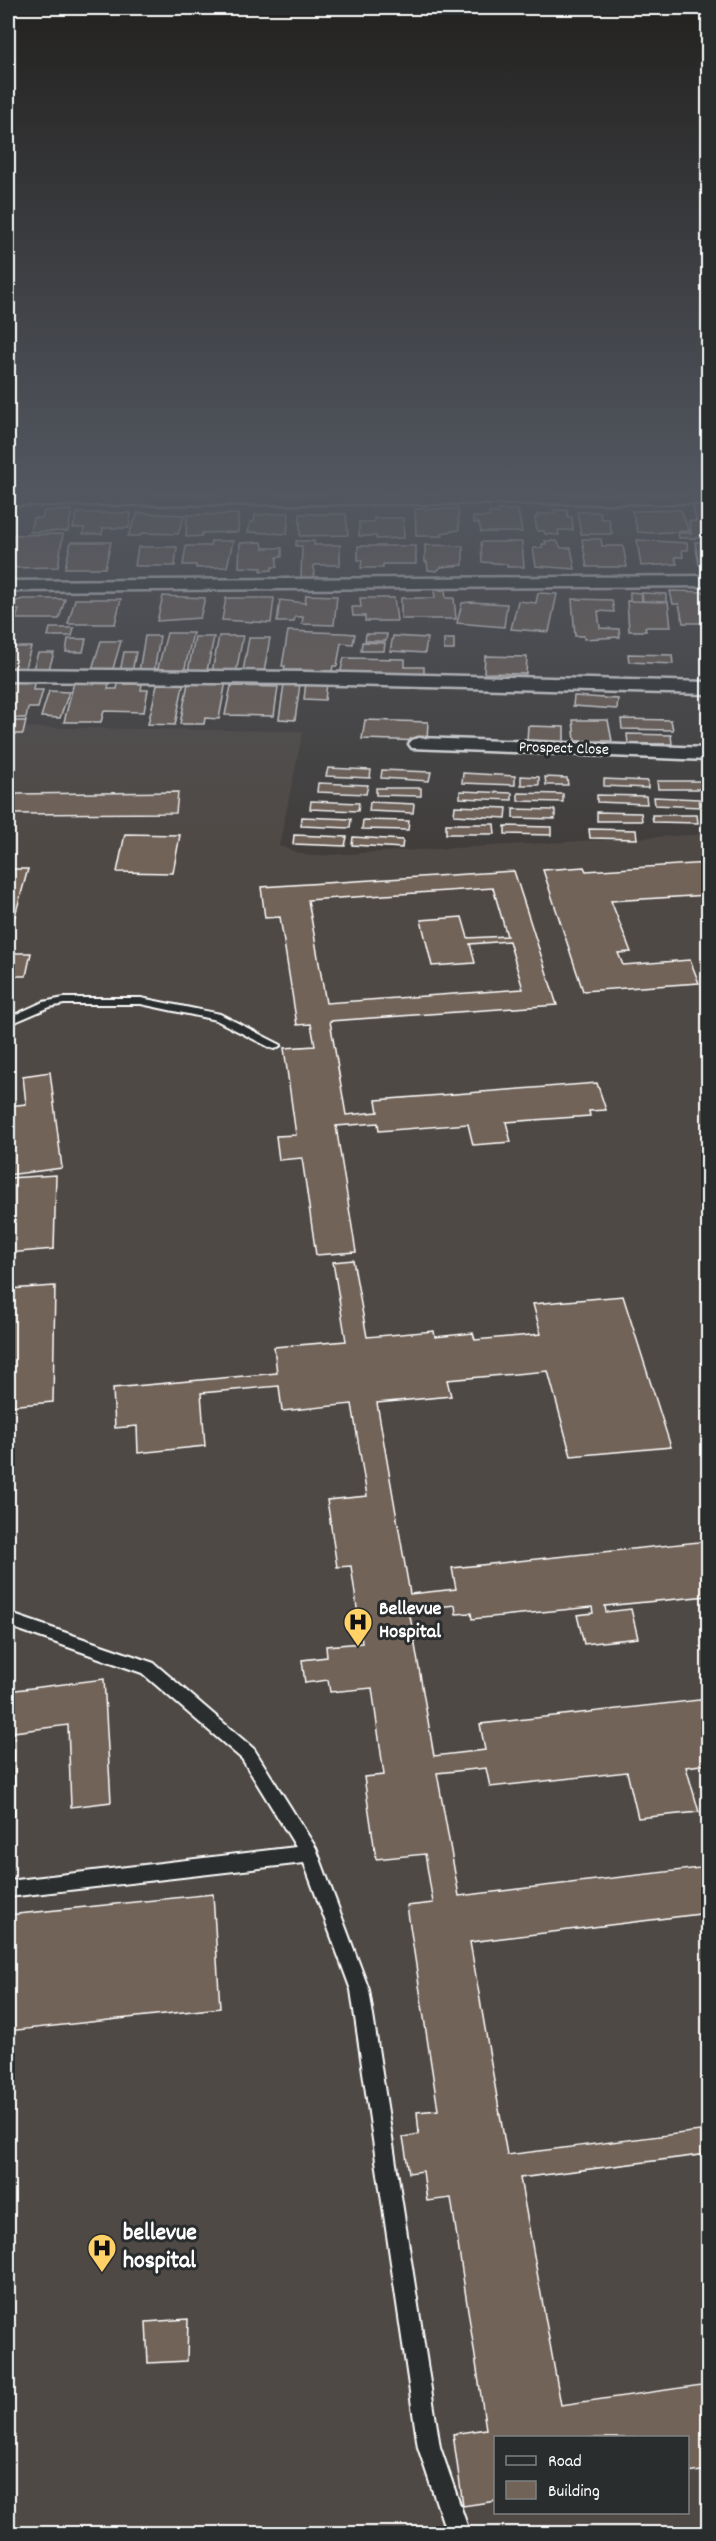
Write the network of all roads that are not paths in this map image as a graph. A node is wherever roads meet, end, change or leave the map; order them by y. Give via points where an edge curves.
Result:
1 (8, 675) edge
2 (708, 688) edge
3 (419, 744) dead end
4 (708, 754) edge
5 (8, 1022) edge
6 (275, 1046) dead end
7 (8, 1620) edge
8 (310, 1854) junction
9 (8, 1888) edge
10 (459, 2534) edge

1 - 2 street
3 - 4 street, Prospect Close
5 - 6 lane via 47,1004 64,1001 141,1001 220,1017
7 - 8 lane via 148,1668 248,1754
8 - 9 lane
8 - 10 lane via 360,1990 429,2447

